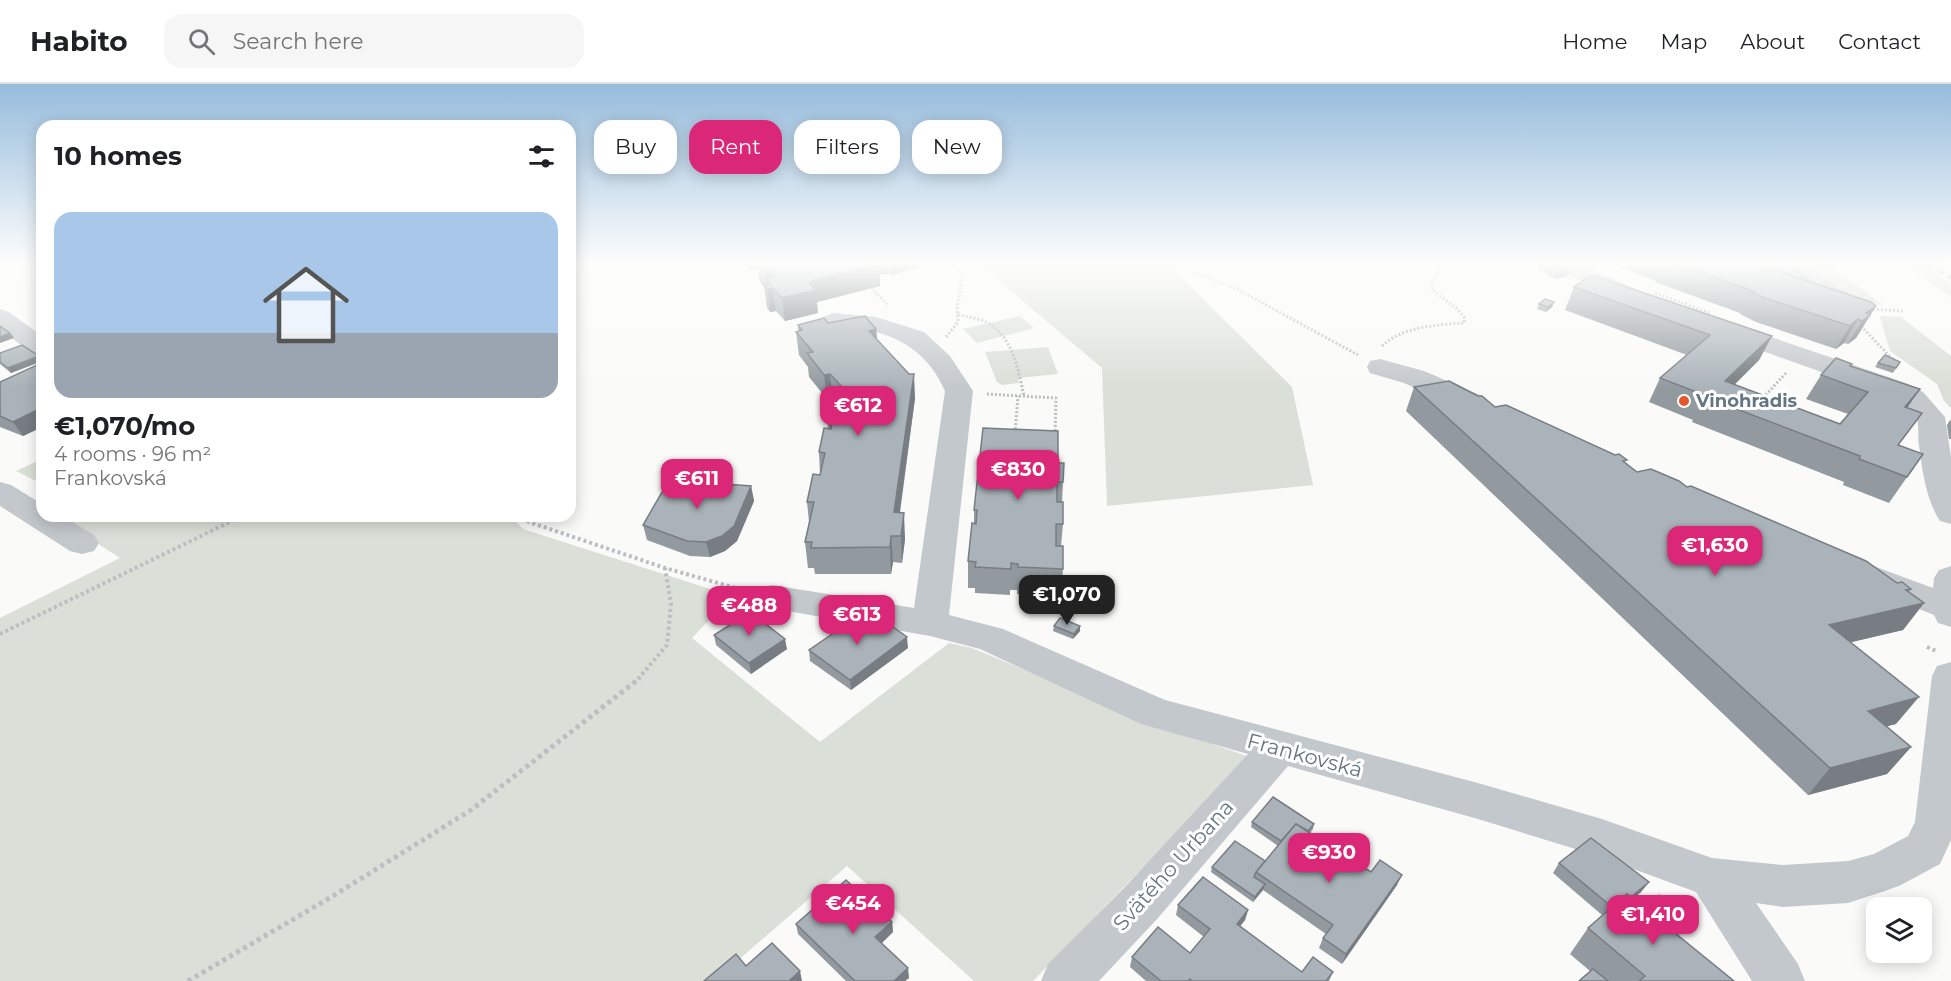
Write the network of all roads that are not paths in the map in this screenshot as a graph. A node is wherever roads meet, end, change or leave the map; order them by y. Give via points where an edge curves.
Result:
1 (0, 316) edge
2 (1697, 320) edge
3 (819, 336) edge
4 (36, 343) edge
5 (1380, 367) road end
6 (1500, 415) edge
7 (0, 492) edge
8 (36, 514) edge
9 (1951, 514) edge
10 (48, 522) edge
11 (82, 543) dead end
12 (1842, 565) edge
13 (772, 597) road end
14 (1951, 600) edge
15 (930, 623) junction
16 (1951, 676) edge
17 (1279, 748) junction
18 (1712, 878) junction
19 (1066, 981) edge
20 (1780, 981) edge

1 - 4 street
2 - 9 street via 1913,398 1931,417 1939,472
3 - 15 street via 821,327 833,321 853,320 914,336 952,374 959,391
5 - 6 street via 1414,377
7 - 8 street
10 - 11 street
12 - 14 street
13 - 15 street, Frankovská
15 - 17 street, Frankovská via 990,638 1155,713
16 - 18 street, Frankovská via 1936,822 1924,850 1885,871 1848,882 1783,886
17 - 18 street, Frankovská via 1602,838
17 - 19 street, Svätého Urbana
18 - 20 street

